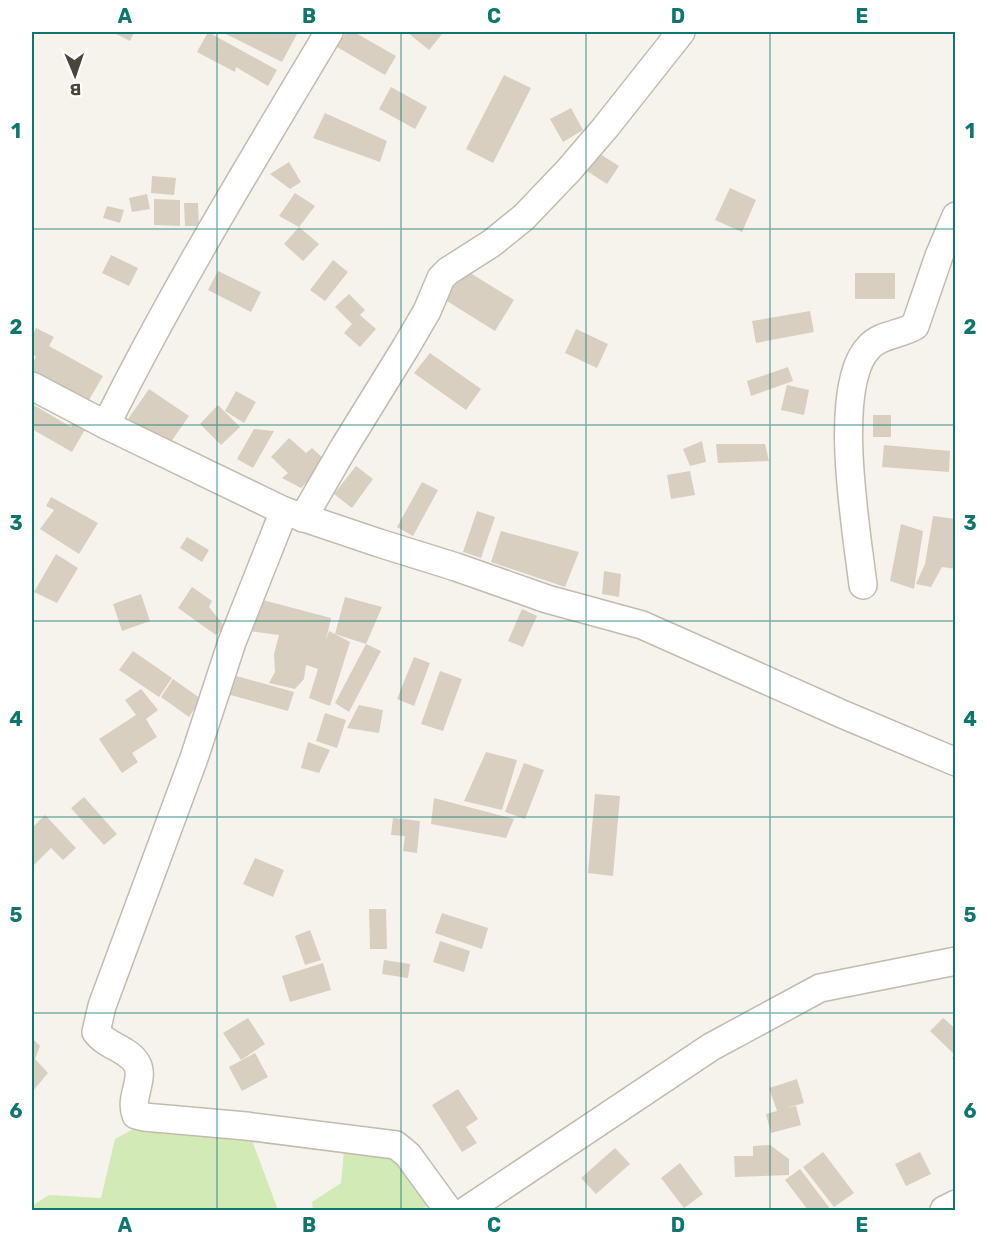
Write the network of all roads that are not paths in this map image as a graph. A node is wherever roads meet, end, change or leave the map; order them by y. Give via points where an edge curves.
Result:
1 (329, 32) edge
2 (681, 32) edge
3 (956, 216) edge
4 (32, 386) edge
5 (106, 425) junction
6 (293, 515) junction
7 (863, 585) dead end
8 (956, 762) edge
9 (956, 961) edge
10 (956, 1204) edge
11 (448, 1210) edge
12 (467, 1210) edge
13 (944, 1210) edge

1 - 5 street via 159,322
2 - 6 street via 605,128 524,217 441,278 427,311 343,448
3 - 7 street via 915,326 879,339 868,348 853,379 848,442
4 - 5 street
5 - 6 street
6 - 8 street via 547,600 642,625
6 - 11 street via 232,642 96,1032 138,1066 132,1107 136,1115 396,1145 408,1155
9 - 12 street via 820,988 711,1047
10 - 13 street

